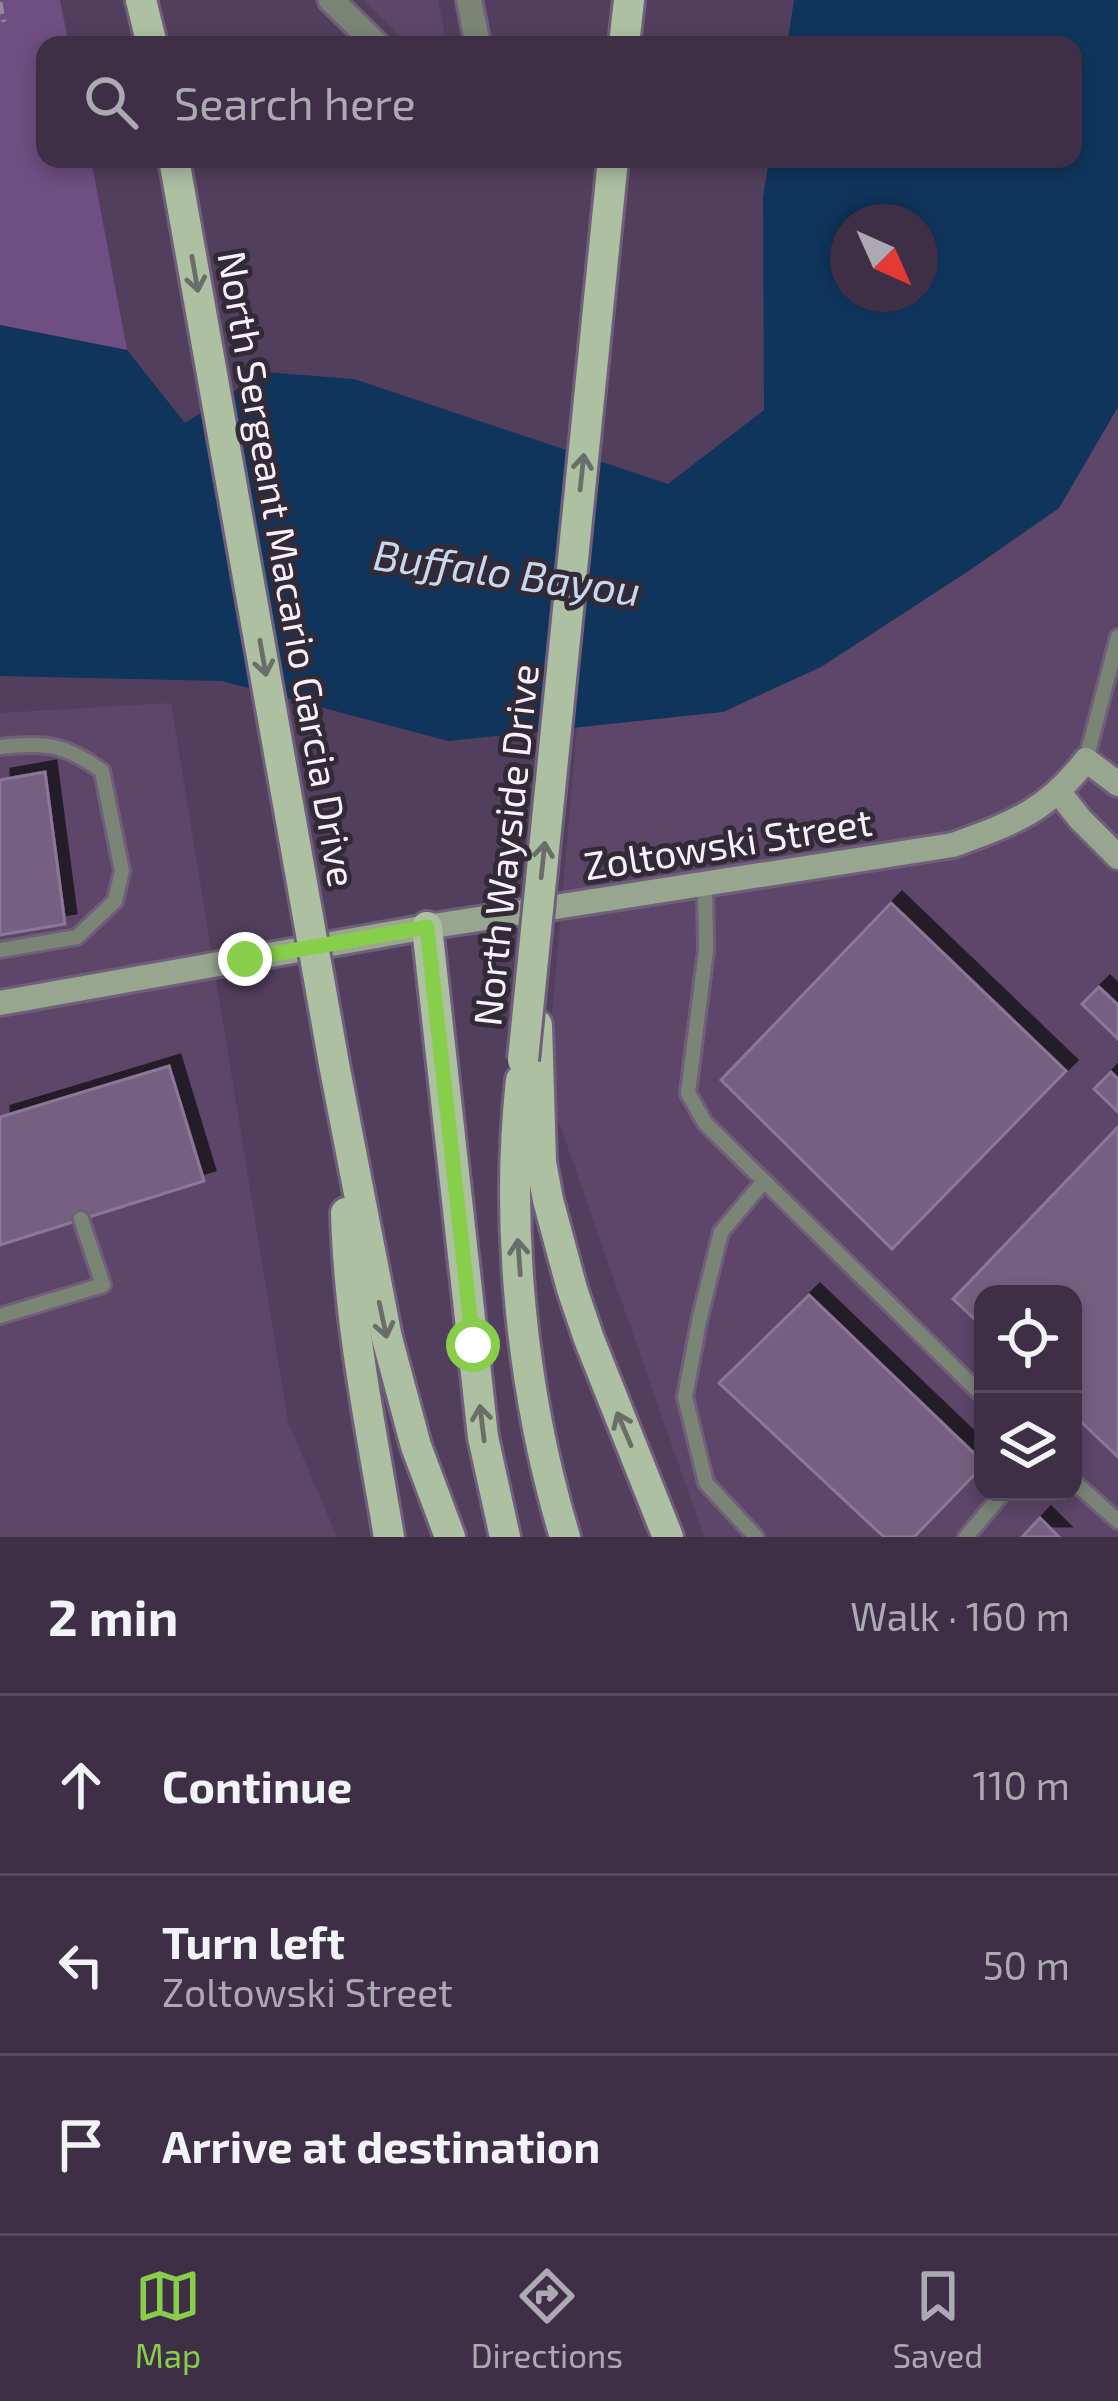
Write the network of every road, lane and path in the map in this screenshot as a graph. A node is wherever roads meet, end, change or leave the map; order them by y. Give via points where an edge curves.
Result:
1 (141, 0) edge
2 (331, 0) edge
3 (469, 0) edge
4 (628, 0) edge
5 (0, 2) edge
6 (4, 22) dead end
7 (150, 36) edge
8 (368, 36) edge
9 (476, 36) edge
10 (625, 36) edge
11 (177, 168) edge
12 (612, 168) edge
13 (1118, 637) edge
14 (0, 747) edge
15 (1086, 760) junction
16 (1118, 784) edge
17 (1058, 791) junction
18 (1118, 857) edge
19 (705, 884) junction
20 (427, 927) junction
21 (0, 950) edge
22 (0, 1004) edge
23 (530, 1064) junction
24 (344, 1123) junction
25 (764, 1181) junction
26 (82, 1219) dead end
27 (0, 1316) edge
28 (980, 1393) edge
29 (1082, 1489) edge
30 (996, 1501) edge
31 (1118, 1521) edge
32 (388, 1537) edge
33 (450, 1537) edge
34 (506, 1537) edge
35 (565, 1537) edge
36 (668, 1537) edge
37 (756, 1537) edge
38 (966, 1537) edge

1 - 7 main road
2 - 8 street
3 - 9 street
4 - 10 main road
5 - 6 path
11 -> 24 main road, North Sergeant Macario Garcia Drive, bridge
23 -> 12 main road, North Wayside Drive, bridge
13 - 15 lane
14 - 21 lane via 38,742 103,771 122,871 115,901 77,937
15 - 16 street
15 - 17 street, Zoltowski Street
17 - 18 street
17 - 19 street, Zoltowski Street via 1027,815 953,844
19 - 20 street, Zoltowski Street
19 - 25 lane via 706,950 688,1093 705,1123
20 - 22 street, Zoltowski Street
34 -> 20 main road via 483,1437
35 -> 23 main road, North Wayside Drive via 541,1440 517,1235 516,1129
36 -> 23 main road via 572,1289 548,1200
24 - 32 main road via 347,1258
24 -> 33 main road via 387,1337
25 - 28 lane
25 - 37 lane via 721,1232 685,1397 706,1483
26 - 27 lane via 103,1285
29 - 31 lane
30 - 38 lane

